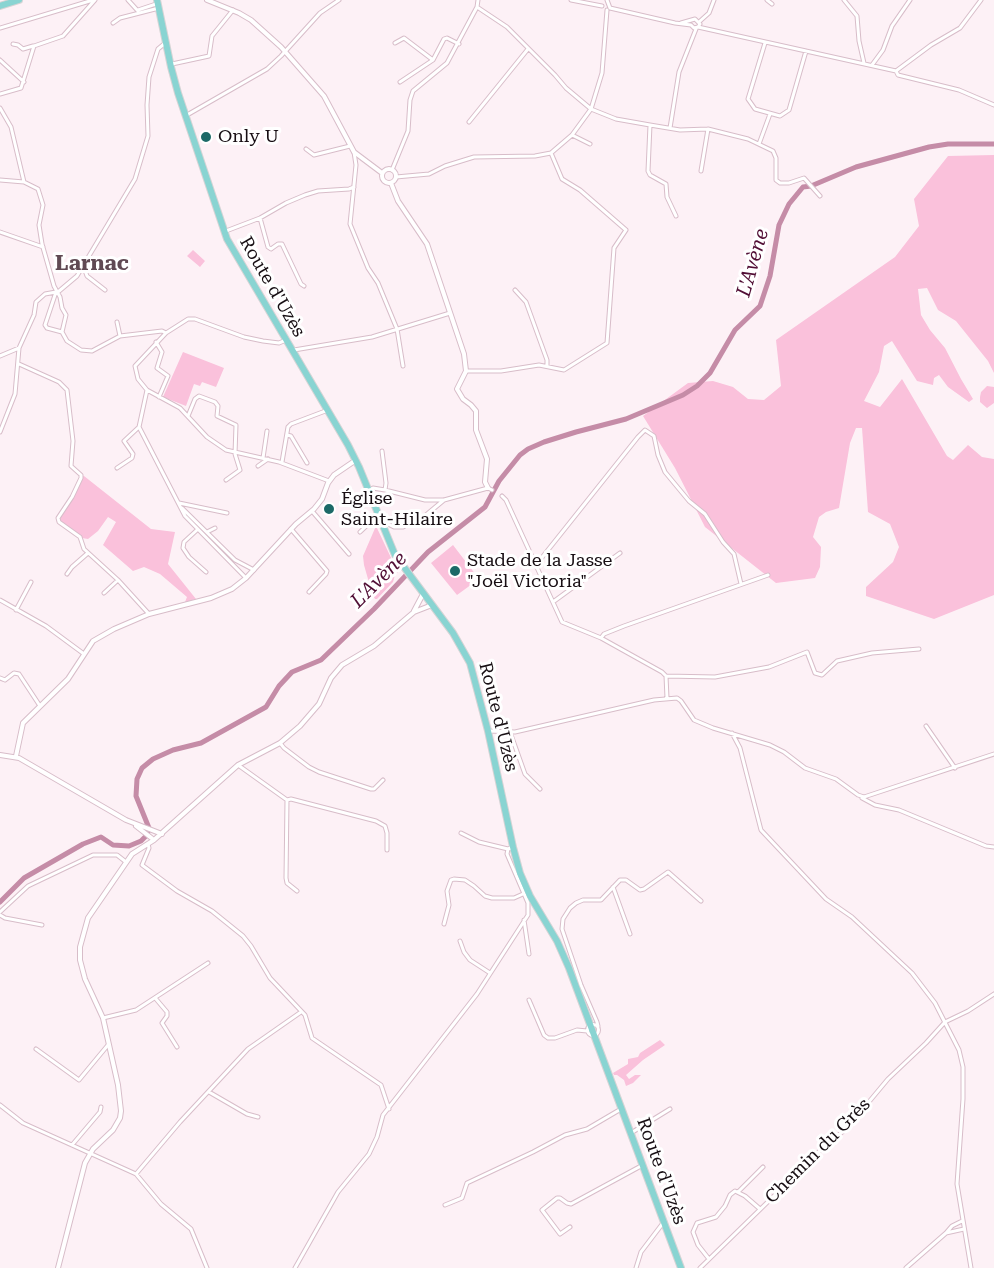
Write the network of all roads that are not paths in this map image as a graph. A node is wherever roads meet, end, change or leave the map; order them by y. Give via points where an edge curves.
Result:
1 (8, 0) edge
2 (19, 0) edge
3 (94, 0) edge
4 (128, 0) edge
5 (207, 0) edge
6 (339, 0) edge
7 (478, 0) edge
8 (571, 0) edge
9 (714, 0) edge
10 (767, 0) edge
11 (844, 0) edge
12 (910, 0) edge
13 (981, 0) edge
14 (607, 1) edge
15 (0, 4) edge
16 (158, 4) edge
17 (772, 4) dead end
18 (77, 5) junction
19 (602, 6) junction
20 (477, 8) junction
21 (608, 9) junction
22 (233, 10) junction
23 (138, 11) junction
24 (84, 12) junction
25 (113, 23) dead end
26 (691, 23) junction
27 (698, 24) junction
28 (0, 28) edge
29 (395, 43) dead end
30 (765, 43) junction
31 (13, 44) dead end
32 (166, 44) junction
33 (459, 44) junction
34 (34, 46) junction
35 (23, 49) junction
36 (528, 49) junction
37 (285, 51) junction
38 (806, 51) junction
39 (30, 55) junction
40 (0, 60) edge
41 (433, 60) junction
42 (864, 63) junction
43 (170, 64) junction
44 (872, 65) junction
45 (896, 71) junction
46 (26, 74) junction
47 (17, 76) junction
48 (24, 82) junction
49 (400, 82) dead end
50 (0, 94) edge
51 (994, 105) edge
52 (0, 108) edge
53 (591, 109) junction
54 (770, 114) junction
55 (185, 115) junction
56 (469, 122) dead end
57 (650, 125) junction
58 (670, 128) junction
59 (708, 129) junction
60 (572, 135) junction
61 (590, 144) dead end
62 (759, 144) junction
63 (351, 146) junction
64 (306, 149) dead end
65 (354, 152) junction
66 (551, 153) junction
67 (392, 170) junction
68 (701, 171) dead end
69 (382, 173) junction
70 (396, 177) junction
71 (0, 180) edge
72 (24, 182) junction
73 (391, 183) junction
74 (354, 186) junction
75 (820, 196) dead end
76 (676, 216) dead end
77 (260, 218) junction
78 (0, 232) edge
79 (224, 232) junction
80 (43, 247) junction
81 (82, 264) junction
82 (304, 286) dead end
83 (105, 290) dead end
84 (515, 290) dead end
85 (57, 292) junction
86 (450, 313) junction
87 (117, 322) dead end
88 (397, 329) junction
89 (62, 332) junction
90 (166, 333) junction
91 (120, 336) junction
92 (286, 340) junction
93 (156, 342) junction
94 (19, 348) junction
95 (292, 351) junction
96 (0, 356) edge
97 (19, 364) junction
98 (403, 366) dead end
99 (547, 366) junction
100 (466, 371) junction
101 (147, 390) junction
102 (159, 397) junction
103 (328, 410) junction
104 (188, 416) junction
105 (139, 427) junction
106 (267, 431) dead end
107 (0, 432) edge
108 (287, 435) junction
109 (382, 451) dead end
110 (235, 452) junction
111 (265, 458) junction
112 (356, 460) junction
113 (282, 462) junction
114 (306, 463) dead end
115 (258, 465) dead end
116 (117, 468) dead end
117 (226, 480) dead end
118 (329, 482) junction
119 (490, 489) joint
120 (369, 490) junction
121 (385, 490) junction
122 (502, 496) dead end
123 (444, 500) junction
124 (180, 505) junction
125 (312, 511) junction
126 (227, 513) dead end
127 (379, 518) junction
128 (394, 527) junction
129 (215, 528) dead end
130 (291, 529) junction
131 (197, 530) junction
132 (207, 532) junction
133 (360, 532) dead end
134 (385, 532) junction
135 (88, 553) junction
136 (620, 553) dead end
137 (349, 554) dead end
138 (536, 565) junction
139 (254, 570) junction
140 (206, 572) dead end
141 (67, 574) dead end
142 (768, 575) dead end
143 (246, 578) junction
144 (118, 580) junction
145 (31, 582) dead end
146 (741, 584) junction
147 (309, 592) dead end
148 (104, 593) dead end
149 (423, 594) junction
150 (0, 600) edge
151 (553, 602) junction
152 (432, 605) junction
153 (16, 610) junction
154 (414, 612) junction
155 (149, 614) junction
156 (601, 638) junction
157 (919, 649) dead end
158 (85, 654) junction
159 (666, 676) junction
160 (0, 678) edge
161 (667, 698) junction
162 (40, 706) junction
163 (926, 726) dead end
164 (488, 731) junction
165 (510, 732) junction
166 (732, 733) junction
167 (280, 742) junction
168 (994, 754) edge
169 (0, 755) edge
170 (16, 756) junction
171 (238, 765) junction
172 (955, 768) junction
173 (383, 780) dead end
174 (540, 789) dead end
175 (858, 795) junction
176 (287, 800) junction
177 (143, 829) junction
178 (461, 833) dead end
179 (162, 834) junction
180 (153, 838) junction
181 (148, 844) junction
182 (994, 847) edge
183 (510, 848) junction
184 (387, 850) dead end
185 (126, 862) junction
186 (613, 887) junction
187 (297, 891) dead end
188 (523, 894) junction
189 (701, 902) dead end
190 (0, 913) edge
191 (524, 920) junction
192 (444, 924) dead end
193 (42, 925) dead end
194 (630, 934) dead end
195 (460, 941) dead end
196 (529, 954) dead end
197 (208, 963) dead end
198 (490, 973) junction
199 (994, 994) edge
200 (156, 999) junction
201 (529, 1000) dead end
202 (302, 1012) junction
203 (103, 1018) junction
204 (945, 1022) junction
205 (592, 1028) junction
206 (108, 1045) junction
207 (177, 1047) dead end
208 (36, 1049) dead end
209 (209, 1092) junction
210 (0, 1105) edge
211 (101, 1107) dead end
212 (622, 1108) junction
213 (670, 1108) dead end
214 (388, 1109) junction
215 (258, 1117) dead end
216 (631, 1133) junction
217 (72, 1145) junction
218 (90, 1153) junction
219 (642, 1165) junction
220 (763, 1167) dead end
221 (136, 1174) junction
222 (738, 1192) junction
223 (445, 1205) dead end
224 (760, 1209) junction
225 (963, 1221) junction
226 (663, 1222) junction
227 (570, 1227) dead end
228 (964, 1229) junction
229 (946, 1233) junction
230 (709, 1259) junction
231 (58, 1268) edge
232 (207, 1268) edge
233 (295, 1268) edge
234 (636, 1268) edge
235 (681, 1268) edge
236 (700, 1268) edge
237 (906, 1268) edge
238 (971, 1268) edge

1 - 15 main road
2 - 15 main road
3 - 18 street
3 - 24 street
4 - 23 street
5 - 22 street
6 - 37 street via 320,13
7 - 20 street
8 - 19 street
9 - 27 street via 709,13
10 - 17 street
11 - 42 street via 857,16
12 - 44 street
13 - 45 street via 960,28
14 - 19 street
14 - 21 street
16 - 23 street
16 - 32 main road, Route d'Uzès
18 - 24 street
18 - 28 street
19 - 21 street
20 - 33 street
20 - 36 street via 507,27
21 - 26 street
21 - 53 street via 602,73
22 - 37 street via 258,25
22 - 43 street via 212,36 209,56
23 - 25 street
24 - 34 street via 63,36
26 - 27 street
26 - 27 street
27 - 30 street via 711,31
27 - 58 street via 679,72
29 - 41 street via 404,38
30 - 38 street
30 - 54 street via 748,99 755,109
31 - 35 street
32 - 43 main road, Route d'Uzès
32 - 81 street via 158,49 149,77 148,136 135,179
33 - 41 street via 444,39
33 - 67 street via 441,69 413,91 408,131
34 - 35 street
34 - 39 street
35 - 39 street
36 - 53 street
36 - 56 street
37 - 55 street via 252,79
37 - 63 street via 330,104
38 - 42 street
38 - 54 street via 789,110 780,116
39 - 46 street
40 - 47 street
41 - 49 street
42 - 44 street
43 - 55 main road, Route d'Uzès
44 - 45 street
45 - 51 street via 898,75 959,90
46 - 47 street
46 - 48 street
47 - 48 street
48 - 50 street via 21,88
52 - 72 street via 11,127
53 - 57 street via 616,119
53 - 60 street
54 - 62 street
55 - 79 main road, Route d'Uzès
57 - 58 street
57 - 76 street via 648,171 666,184
58 - 59 street
59 - 62 street
59 - 68 street
60 - 61 street
60 - 66 street
62 - 75 street via 773,151 776,180 789,183 804,178
63 - 64 street via 314,155
63 - 65 street
65 - 69 street
65 - 74 street
66 - 70 street via 474,157 429,174
66 - 99 street via 562,179 626,230 614,248 608,343 564,370
67 - 69 street
67 - 70 street
69 - 73 street via 384,182
70 - 73 street
71 - 72 street
72 - 80 street via 38,189 43,205 39,225
73 - 86 street via 398,201 427,244
74 - 77 street via 305,195
74 - 88 street via 350,224
77 - 79 street
77 - 82 street via 268,247 282,244
78 - 80 street
79 - 92 main road, Route d'Uzès
80 - 85 street
81 - 83 street via 87,276
81 - 85 street via 77,276
84 - 99 street via 526,302
85 - 89 street via 66,315
85 - 89 street via 45,325
85 - 94 street via 45,294 36,302
86 - 88 street
86 - 100 street
87 - 91 street
88 - 95 street
88 - 98 street
89 - 91 street via 67,341 81,350 92,351
90 - 91 street
90 - 92 street via 195,319 244,337 279,343
90 - 93 street
92 - 95 main road, Route d'Uzès
93 - 101 street via 135,366 138,379
93 - 102 street via 162,352 157,368 168,376
94 - 96 street
94 - 97 street
95 - 103 main road, Route d'Uzès
97 - 107 street via 14,397
97 - 135 street via 59,382 67,390 73,441 71,466 81,478 58,518 80,537
99 - 100 street
100 - 119 street via 458,389 476,411 476,430 487,459 485,482
101 - 102 street
101 - 105 street
102 - 104 street
103 - 108 street via 291,424
103 - 112 main road, Route d'Uzès
104 - 110 street via 216,445
104 - 110 street via 199,396 215,402 217,416 237,428
105 - 116 street via 124,441 132,458
105 - 124 street
106 - 111 street
108 - 113 street
108 - 114 street
109 - 121 street
110 - 111 street
110 - 117 street via 240,470
111 - 113 street
111 - 115 street
112 - 118 street
112 - 120 main road, Route d'Uzès
113 - 118 street
118 - 125 street
119 - 123 street
120 - 121 street
120 - 127 main road, Route d'Uzès
121 - 123 street via 425,500
122 - 138 street
123 - 128 street via 426,515 403,527
124 - 126 street
124 - 131 street
124 - 132 street
125 - 130 street
125 - 137 street
127 - 128 street
127 - 133 street
127 - 134 main road, Route d'Uzès
128 - 134 street
129 - 132 street
130 - 139 street
130 - 147 street via 327,571
131 - 140 street via 183,548
131 - 143 street
132 - 139 street via 235,560
134 - 149 main road, Route d'Uzès via 402,566
135 - 141 street
135 - 144 street
136 - 151 street
138 - 146 street via 645,430 654,436 665,472 705,514 734,554
138 - 151 street
139 - 143 street
142 - 146 street
143 - 155 street via 211,598
144 - 148 street
144 - 155 street
145 - 153 street
146 - 156 street
149 - 152 main road, Route d'Uzès
149 - 154 street
150 - 153 street
151 - 156 street via 564,624
152 - 154 street
152 - 164 main road, Route d'Uzès via 470,663
153 - 158 street
154 - 167 street via 336,671 314,711
155 - 158 street via 98,637
156 - 159 street
157 - 159 street via 848,658 837,661 822,675 815,673 807,652 769,667 715,677
158 - 162 street via 68,679
159 - 161 street
160 - 162 street via 19,674
161 - 165 street
161 - 166 street via 681,701 694,720
162 - 170 street via 23,723
163 - 172 street
164 - 165 street
164 - 183 main road, Route d'Uzès
165 - 174 street via 525,774
166 - 175 street via 770,745 805,768 836,779
166 - 204 street via 740,748 761,830 826,899 852,917 912,974
167 - 171 street
167 - 173 street via 319,772 370,789
168 - 172 street
169 - 170 street
170 - 177 street
171 - 176 street
171 - 179 street
172 - 175 street via 877,793
175 - 182 street via 875,805 899,810
176 - 184 street via 376,821 385,826
176 - 187 street via 286,878
177 - 179 street
177 - 180 street
178 - 183 street via 479,842
179 - 180 street
180 - 181 street
181 - 185 street
181 - 202 street via 142,865 243,936 270,978
183 - 188 street via 509,860
183 - 205 main road, Route d'Uzès via 525,885 557,941
185 - 190 street via 117,855 93,855 27,886
185 - 203 street via 88,918 79,954 83,974
186 - 189 street via 626,880 640,890 668,872
186 - 194 street
186 - 205 street via 601,900 576,903 566,912 562,923 580,985 597,1022
188 - 191 street via 529,911
188 - 192 street via 492,898 465,880 451,880
190 - 193 street via 5,918
191 - 196 street
191 - 198 street
195 - 198 street via 470,960
197 - 200 street
198 - 214 street
199 - 204 street, Chemin du Grès
200 - 203 street via 128,1013
200 - 207 street via 167,1012 162,1023
201 - 205 street via 548,1038
202 - 209 street via 248,1049
202 - 214 street via 312,1038 381,1085
203 - 206 street
204 - 224 street, Chemin du Grès via 888,1079 848,1127
204 - 225 street via 963,1068 957,1184
205 - 212 main road, Route d'Uzès
206 - 208 street via 79,1080
206 - 218 street via 118,1084 120,1118
209 - 215 street
209 - 221 street
210 - 217 street via 23,1123
211 - 217 street
212 - 216 main road, Route d'Uzès
212 - 223 street via 467,1183 462,1198
213 - 216 street
214 - 233 street via 369,1154 338,1192
216 - 219 main road, Route d'Uzès
217 - 218 street
218 - 221 street
218 - 231 street
219 - 226 main road, Route d'Uzès
219 - 227 street via 572,1204 557,1198 542,1210 560,1234
220 - 222 street
221 - 232 street via 161,1204 191,1229
222 - 224 street
222 - 230 street via 730,1195 716,1217 694,1227 698,1245
224 - 230 street, Chemin du Grès
225 - 228 street
225 - 229 street
226 - 234 street via 641,1252
226 - 235 main road, Route d'Uzès
228 - 229 street
228 - 238 street
229 - 237 street
230 - 236 street, Chemin du Grès

